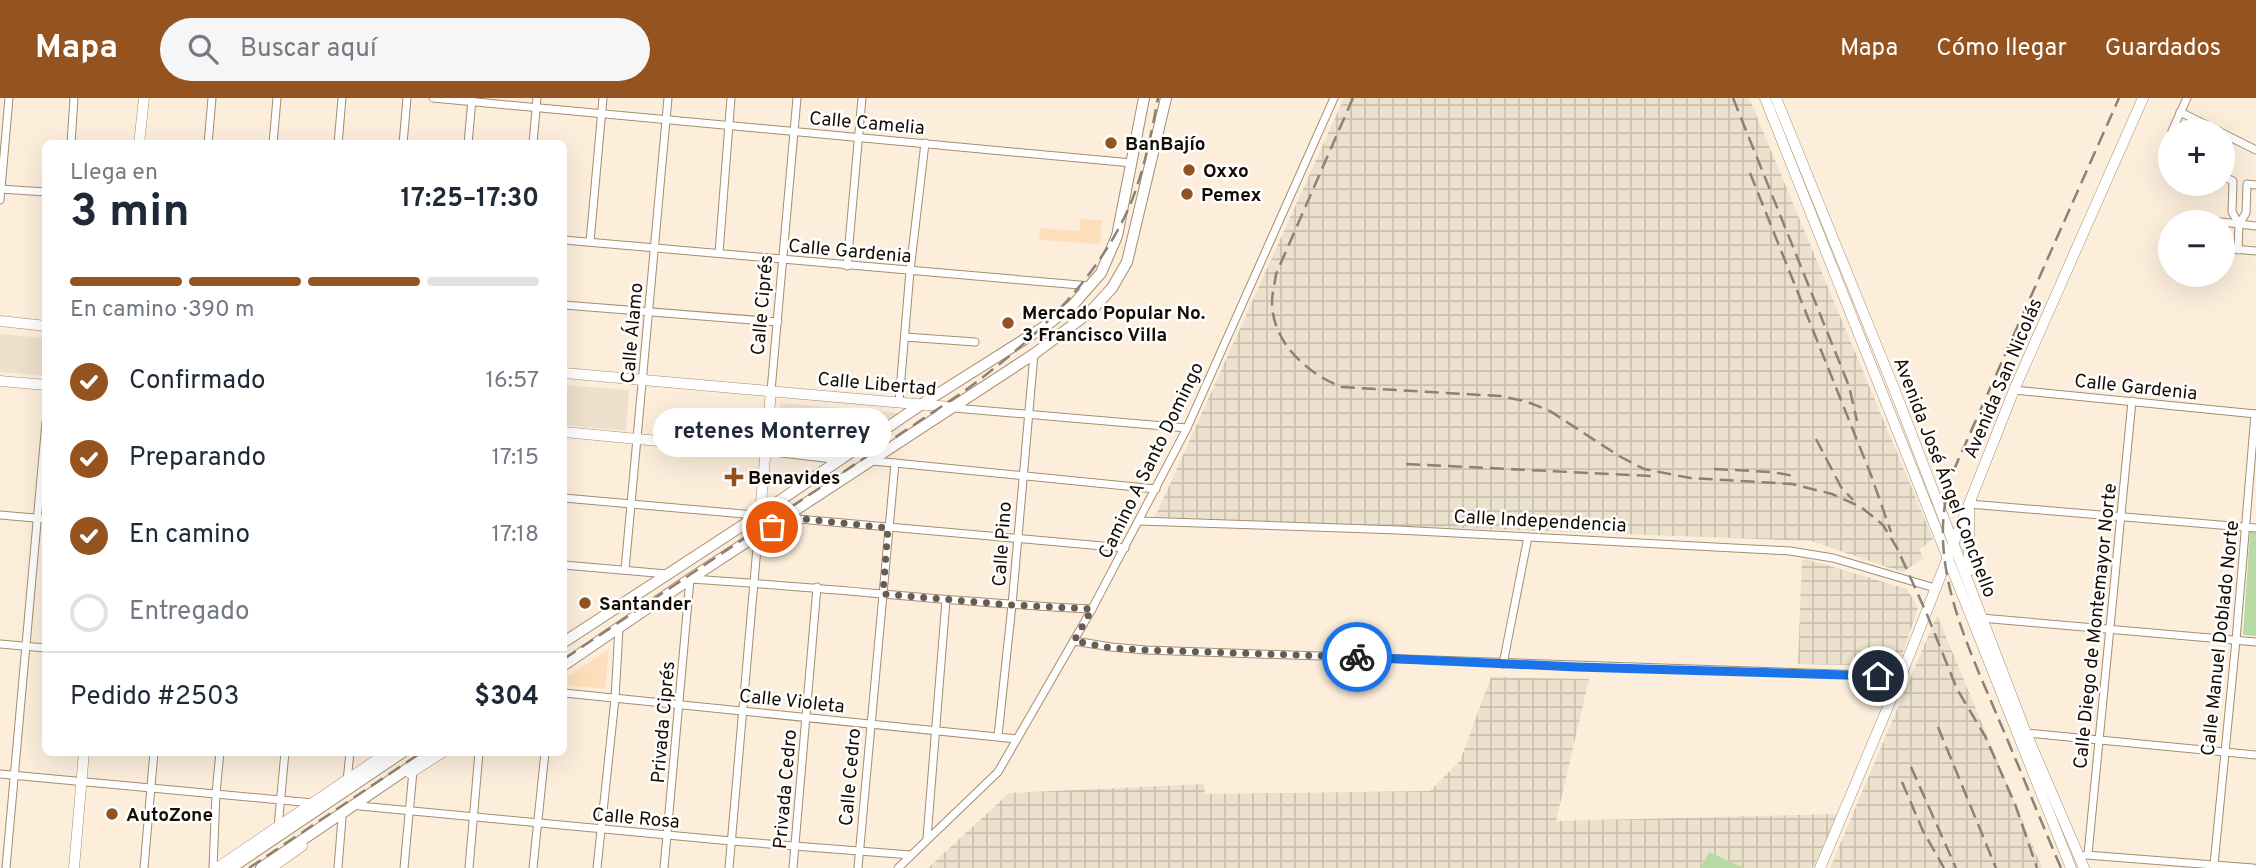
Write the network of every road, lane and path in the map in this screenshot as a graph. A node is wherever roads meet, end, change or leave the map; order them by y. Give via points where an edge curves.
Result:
1 (9, 98) edge
2 (74, 98) edge
3 (144, 98) edge
4 (212, 98) edge
5 (278, 98) edge
6 (342, 98) edge
7 (407, 98) edge
8 (433, 98) edge
9 (537, 98) edge
10 (603, 98) edge
11 (668, 98) edge
12 (731, 98) edge
13 (797, 98) edge
14 (862, 98) edge
15 (1144, 98) edge
16 (1166, 98) edge
17 (1335, 98) edge
18 (1765, 98) edge
19 (1776, 98) edge
20 (2143, 98) edge
21 (2187, 98) edge
22 (472, 100) edge
23 (537, 108) junction
24 (2180, 112) junction
25 (602, 113) junction
26 (666, 119) junction
27 (2177, 119) edge
28 (2194, 119) edge
29 (729, 125) junction
30 (794, 131) junction
31 (859, 137) junction
32 (2235, 139) edge
33 (71, 140) edge
34 (139, 140) edge
35 (208, 140) edge
36 (273, 140) edge
37 (338, 140) edge
38 (403, 140) edge
39 (468, 140) edge
40 (533, 140) edge
41 (925, 143) junction
42 (2256, 150) edge
43 (1132, 163) junction
44 (2252, 184) edge
45 (1, 189) edge
46 (42, 192) edge
47 (2233, 196) edge
48 (0, 200) edge
49 (2235, 224) edge
50 (2239, 224) junction
51 (2256, 226) edge
52 (567, 240) edge
53 (590, 242) junction
54 (653, 248) junction
55 (2235, 250) edge
56 (2238, 250) junction
57 (2256, 251) edge
58 (719, 253) junction
59 (783, 260) junction
60 (848, 266) junction
61 (910, 271) junction
62 (1091, 286) junction
63 (567, 304) edge
64 (648, 312) junction
65 (0, 321) edge
66 (778, 322) junction
67 (42, 326) edge
68 (905, 337) junction
69 (975, 342) dead end
70 (1034, 354) junction
71 (567, 373) edge
72 (642, 379) junction
73 (0, 381) edge
74 (42, 385) edge
75 (2014, 390) junction
76 (771, 391) junction
77 (2132, 401) junction
78 (899, 402) junction
79 (922, 404) junction
80 (950, 407) junction
81 (1027, 414) junction
82 (2255, 414) edge
83 (1187, 428) junction
84 (567, 432) edge
85 (637, 438) junction
86 (765, 451) junction
87 (841, 460) junction
88 (870, 460) junction
89 (895, 463) junction
90 (1023, 477) junction
91 (1156, 489) junction
92 (567, 498) edge
93 (42, 499) edge
94 (1969, 503) junction
95 (631, 504) junction
96 (0, 514) edge
97 (760, 514) junction
98 (2121, 516) junction
99 (786, 517) junction
100 (41, 518) edge
101 (1139, 521) junction
102 (2246, 527) junction
103 (888, 528) junction
104 (2256, 528) edge
105 (758, 536) junction
106 (1528, 537) junction
107 (1018, 540) junction
108 (1953, 540) junction
109 (1125, 548) junction
110 (1947, 556) junction
111 (567, 565) edge
112 (625, 570) junction
113 (668, 574) junction
114 (690, 579) junction
115 (755, 583) junction
116 (1970, 586) junction
117 (817, 587) junction
118 (1935, 588) junction
119 (883, 594) junction
120 (946, 600) junction
121 (1012, 605) junction
122 (1092, 609) junction
123 (1981, 618) junction
124 (619, 628) junction
125 (2111, 629) junction
126 (567, 640) edge
127 (2236, 640) junction
128 (1074, 641) junction
129 (2256, 642) edge
130 (0, 644) edge
131 (26, 646) junction
132 (42, 648) edge
133 (567, 663) edge
134 (1503, 664) junction
135 (1901, 676) junction
136 (567, 694) edge
137 (615, 699) junction
138 (679, 705) junction
139 (743, 711) junction
140 (806, 717) junction
141 (869, 724) junction
142 (935, 731) junction
143 (2026, 733) junction
144 (999, 736) junction
145 (1017, 739) junction
146 (2099, 740) junction
147 (2224, 752) junction
148 (2256, 755) edge
149 (85, 756) edge
150 (154, 756) edge
151 (220, 756) edge
152 (285, 756) edge
153 (350, 756) edge
154 (382, 756) edge
155 (397, 756) edge
156 (426, 756) edge
157 (437, 756) edge
158 (479, 756) edge
159 (545, 756) edge
160 (413, 771) junction
161 (0, 774) edge
162 (14, 775) junction
163 (347, 781) junction
164 (82, 782) junction
165 (151, 787) junction
166 (216, 793) junction
167 (281, 798) junction
168 (314, 803) junction
169 (360, 806) junction
170 (409, 812) junction
171 (474, 817) junction
172 (342, 818) junction
173 (537, 822) junction
174 (278, 827) junction
175 (601, 829) junction
176 (667, 835) junction
177 (927, 839) junction
178 (731, 841) junction
179 (795, 846) junction
180 (859, 852) junction
181 (911, 855) junction
182 (2083, 856) junction
183 (2214, 865) junction
184 (273, 867) edge
185 (6, 868) edge
186 (74, 868) edge
187 (144, 868) edge
188 (215, 868) edge
189 (231, 868) edge
190 (261, 868) edge
191 (338, 868) edge
192 (404, 868) edge
193 (469, 868) edge
194 (534, 868) edge
195 (597, 868) edge
196 (664, 868) edge
197 (729, 868) edge
198 (793, 868) edge
199 (858, 868) edge
200 (898, 868) edge
201 (1820, 868) edge
202 (2071, 868) edge
203 (2084, 868) edge
204 (2253, 868) edge

1 - 45 street
2 - 33 street
3 - 34 street
4 - 35 street
5 - 36 street
6 - 37 street
7 - 38 street
8 - 22 street, Calle Camelia
9 - 23 street
10 - 25 street
11 - 26 street, Calle Álamo
12 - 29 street
13 - 30 street, Calle Ciprés
14 - 31 street
15 - 43 main road
16 - 70 main road via 1132,245 1120,276 1090,312
17 - 83 street, Camino A Santo Domingo
18 - 110 street, Avenida José Ángel Conchello
19 - 108 street, Avenida José Ángel Conchello
20 - 75 street, Avenida San Nicolás
21 - 24 street
22 - 23 street, Calle Camelia
22 - 39 street
23 - 25 street, Calle Camelia
23 - 40 street
24 - 27 street
24 - 28 street
25 - 26 street, Calle Camelia
25 - 53 street
26 - 29 street, Calle Camelia
26 - 54 street, Calle Álamo
29 - 30 street, Calle Camelia
29 - 58 street
30 - 31 street, Calle Camelia
30 - 59 street, Calle Ciprés
31 - 41 street, Calle Camelia
31 - 60 street
32 - 42 street
41 - 43 street, Calle Camelia
41 - 61 street
43 - 62 main road via 1117,236 1108,261
44 - 50 street
45 - 46 street
45 - 48 street
47 - 50 street via 2232,212
49 - 50 street
50 - 51 street
50 - 56 street
52 - 53 street, Calle Gardenia
53 - 54 street, Calle Gardenia
54 - 58 street, Calle Gardenia
54 - 64 street, Calle Álamo
55 - 56 street
56 - 57 street
58 - 59 street, Calle Gardenia
59 - 60 street, Calle Gardenia
59 - 66 street, Calle Ciprés
60 - 61 street, Calle Gardenia
61 - 62 street, Calle Gardenia
61 - 68 street
62 - 79 main road via 1059,317
63 - 64 street
64 - 66 street
64 - 72 street, Calle Álamo
65 - 67 street
66 - 76 street, Calle Ciprés
68 - 69 street
68 - 78 street
70 - 80 main road
70 - 81 street, Calle Pino
71 - 72 street, Calle Libertad
72 - 76 street, Calle Libertad
72 - 85 street, Calle Álamo
73 - 74 street
75 - 77 street, Calle Gardenia
75 - 94 street, Avenida San Nicolás
76 - 78 street, Calle Libertad
76 - 86 street, Calle Ciprés
77 - 82 street, Calle Gardenia
77 - 98 street, Calle Diego de Montemayor Norte
78 - 79 street, Calle Libertad
79 - 80 street, Calle Libertad
79 - 87 main road
80 - 81 street, Calle Libertad
80 - 88 main road
81 - 83 street, Calle Libertad
81 - 90 street, Calle Pino
82 - 102 street, Calle Manuel Doblado Norte
83 - 91 street, Camino A Santo Domingo
84 - 85 street
85 - 86 street
85 - 95 street, Calle Álamo
86 - 87 street
86 - 97 street, Calle Ciprés
87 - 97 main road
88 - 89 street
88 - 99 main road
89 - 90 street
89 - 103 street, Calle Cedro
90 - 91 street
90 - 107 street, Calle Pino
91 - 101 street, Camino A Santo Domingo
92 - 95 street
93 - 100 street
94 - 98 street
94 - 108 street, Avenida San Nicolás
94 - 116 street
95 - 97 street
95 - 112 street, Calle Álamo
96 - 100 street
97 - 99 street
97 - 113 main road
98 - 102 street
98 - 125 street, Calle Diego de Montemayor Norte
99 - 103 street
99 - 105 main road
100 - 131 street
101 - 106 street, Calle Independencia
101 - 109 street, Camino A Santo Domingo
102 - 104 street
102 - 127 street, Calle Manuel Doblado Norte
103 - 107 street
103 - 119 street, Calle Cedro
105 - 114 main road
105 - 115 street
106 - 118 street, Calle Independencia via 1812,553
106 - 134 street
107 - 109 street
107 - 121 street, Calle Pino
108 - 110 street, Avenida San Nicolás
108 - 116 street, Avenida José Ángel Conchello
109 - 122 street, Camino A Santo Domingo
110 - 118 street, Avenida San Nicolás
110 - 202 street, Avenida José Ángel Conchello
111 - 112 street
112 - 113 street
113 - 126 main road
114 - 115 street
114 - 124 main road
114 - 138 street, Privada Ciprés
115 - 117 street
115 - 139 street
116 - 123 street, Avenida José Ángel Conchello
117 - 119 street
117 - 140 street, Privada Cedro
118 - 135 street, Avenida San Nicolás
119 - 120 street
119 - 141 street, Calle Cedro
120 - 121 street
120 - 142 street
121 - 122 street
121 - 144 street, Calle Pino
122 - 128 street, Camino A Santo Domingo
123 - 125 street
123 - 143 street, Avenida José Ángel Conchello
124 - 133 main road
124 - 137 street
125 - 127 street
125 - 146 street, Calle Diego de Montemayor Norte
127 - 129 street
127 - 147 street, Calle Manuel Doblado Norte
128 - 134 street via 1146,650
128 - 145 street
130 - 131 street
131 - 132 street
131 - 162 street
134 - 135 street
135 - 201 street, Avenida San Nicolás
136 - 137 street, Calle Violeta
137 - 138 street, Calle Violeta
137 - 175 street
138 - 139 street, Calle Violeta
138 - 176 street, Privada Ciprés
139 - 140 street, Calle Violeta
139 - 178 street
140 - 141 street, Calle Violeta
140 - 179 street, Privada Cedro
141 - 142 street, Calle Violeta
141 - 180 street, Calle Cedro
142 - 144 street, Calle Violeta
142 - 177 street
143 - 146 street
143 - 182 street, Avenida José Ángel Conchello
144 - 145 street, Calle Violeta
145 - 177 street via 998,772
146 - 147 street
146 - 182 street, Calle Diego de Montemayor Norte
147 - 148 street
147 - 183 street, Calle Manuel Doblado Norte
149 - 164 street
150 - 165 street
151 - 166 street
152 - 167 street
153 - 163 street
154 - 163 street
155 - 189 main road
156 - 190 main road
157 - 160 street
158 - 171 street
159 - 173 street
160 - 169 street
160 - 170 street
161 - 162 street
162 - 164 street
162 - 185 street
163 - 168 street
164 - 165 street
164 - 186 street
165 - 166 street
165 - 187 street
166 - 167 street
166 - 188 street
167 - 168 street
167 - 174 street
168 - 174 street
169 - 170 street, Calle Rosa
169 - 172 street
170 - 171 street, Calle Rosa
170 - 192 street
171 - 173 street, Calle Rosa
171 - 193 street
172 - 184 street
172 - 191 street
173 - 175 street, Calle Rosa
173 - 194 street
174 - 188 street
175 - 176 street, Calle Rosa
175 - 195 street
176 - 178 street, Calle Rosa
176 - 196 street, Privada Ciprés
177 - 181 street
178 - 179 street, Calle Rosa
178 - 197 street
179 - 180 street, Calle Rosa
179 - 198 street, Privada Cedro
180 - 181 street, Calle Rosa
180 - 199 street, Calle Cedro
181 - 200 street
182 - 183 street
182 - 203 street, Avenida José Ángel Conchello
183 - 204 street

